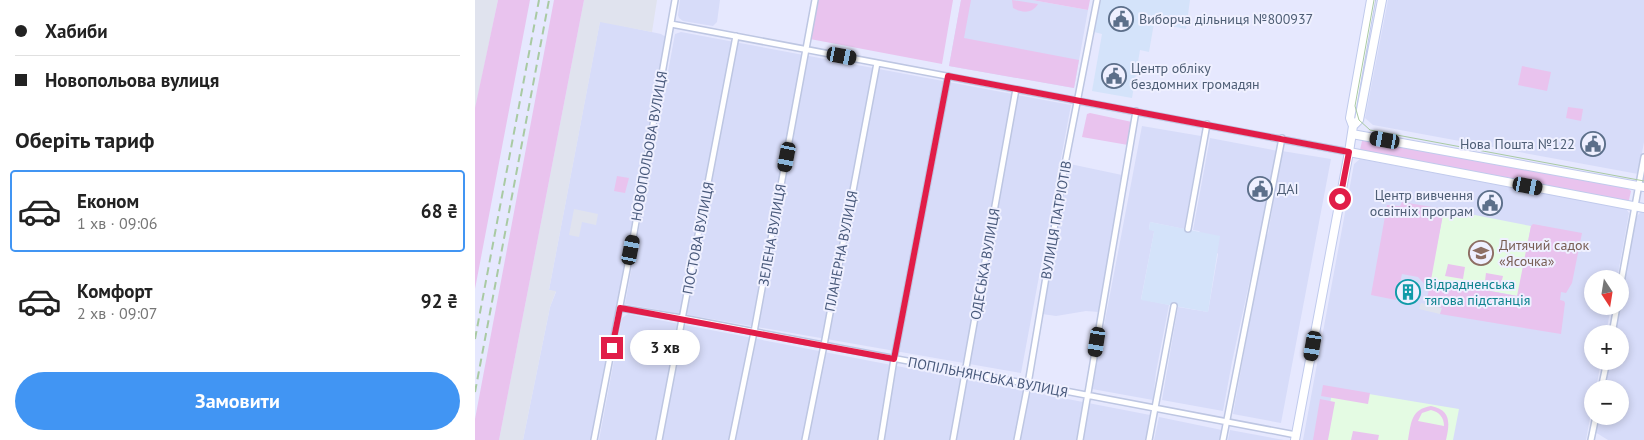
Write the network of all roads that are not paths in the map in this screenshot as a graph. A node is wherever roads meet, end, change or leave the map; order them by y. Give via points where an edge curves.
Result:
1 (675, 0) edge
2 (815, 0) edge
3 (1097, 0) edge
4 (1371, 0) edge
5 (1382, 0) edge
6 (671, 24) junction
7 (736, 36) junction
8 (806, 49) junction
9 (877, 63) junction
10 (948, 76) junction
11 (1016, 89) junction
12 (1077, 100) junction
13 (1136, 111) junction
14 (1207, 124) junction
15 (1353, 130) junction
16 (1282, 138) junction
17 (1349, 152) junction
18 (1644, 157) edge
19 (1641, 186) edge
20 (1634, 206) junction
21 (1644, 208) edge
22 (1188, 229) dead end
23 (1623, 270) edge
24 (1174, 306) dead end
25 (620, 308) junction
26 (683, 318) junction
27 (754, 332) junction
28 (824, 345) junction
29 (894, 359) junction
30 (966, 372) junction
31 (1028, 384) junction
32 (1088, 396) junction
33 (1155, 408) junction
34 (1227, 421) junction
35 (1594, 425) edge
36 (1296, 438) edge
37 (594, 440) edge
38 (659, 440) edge
39 (731, 440) edge
40 (805, 440) edge
41 (881, 440) edge
42 (953, 440) edge
43 (1017, 440) edge
44 (1079, 440) edge
45 (1149, 440) edge
46 (1223, 440) edge
47 (1591, 440) edge

1 - 6 street, НОВОПОЛЬОВА ВУЛИЦЯ
2 - 8 street, ЗЕЛЕНА ВУЛИЦЯ
3 - 12 street, ВУЛИЦЯ ПАТРІОТІВ
4 - 15 main road via 1351,118
5 - 15 main road via 1359,120
6 - 7 street
6 - 25 street, НОВОПОЛЬОВА ВУЛИЦЯ
7 - 8 street
7 - 26 street, ПОСТОВА ВУЛИЦЯ
8 - 9 street
8 - 27 street, ЗЕЛЕНА ВУЛИЦЯ
9 - 10 street
9 - 28 street, ПЛАНЕРНА ВУЛИЦЯ
10 - 11 street
10 - 29 street
11 - 12 street
11 - 30 street, ОДЕСЬКА ВУЛИЦЯ
12 - 13 street
12 - 31 street, ВУЛИЦЯ ПАТРІОТІВ
13 - 14 street
13 - 32 street
14 - 16 street
14 - 22 street
15 - 17 main road
15 - 19 main road
16 - 17 street
16 - 34 street
17 - 20 main road
17 - 36 main road
18 - 19 street
19 - 20 street
20 - 21 main road
20 - 23 street
24 - 33 street
25 - 26 street, ПОПІЛЬНЯНСЬКА ВУЛИЦЯ
25 - 37 street, НОВОПОЛЬОВА ВУЛИЦЯ
26 - 27 street, ПОПІЛЬНЯНСЬКА ВУЛИЦЯ
26 - 38 street, ПОСТОВА ВУЛИЦЯ
27 - 28 street, ПОПІЛЬНЯНСЬКА ВУЛИЦЯ
27 - 39 street, ЗЕЛЕНА ВУЛИЦЯ
28 - 29 street, ПОПІЛЬНЯНСЬКА ВУЛИЦЯ
28 - 40 street, ПЛАНЕРНА ВУЛИЦЯ
29 - 30 street, ПОПІЛЬНЯНСЬКА ВУЛИЦЯ
29 - 41 street
30 - 31 street, ПОПІЛЬНЯНСЬКА ВУЛИЦЯ
30 - 42 street, ОДЕСЬКА ВУЛИЦЯ
31 - 32 street, ПОПІЛЬНЯНСЬКА ВУЛИЦЯ
31 - 43 street, ВУЛИЦЯ ПАТРІОТІВ
32 - 33 street, ПОПІЛЬНЯНСЬКА ВУЛИЦЯ
32 - 44 street
33 - 34 street, ПОПІЛЬНЯНСЬКА ВУЛИЦЯ
33 - 45 street
34 - 36 street, ПОПІЛЬНЯНСЬКА ВУЛИЦЯ
34 - 46 street
35 - 47 street

